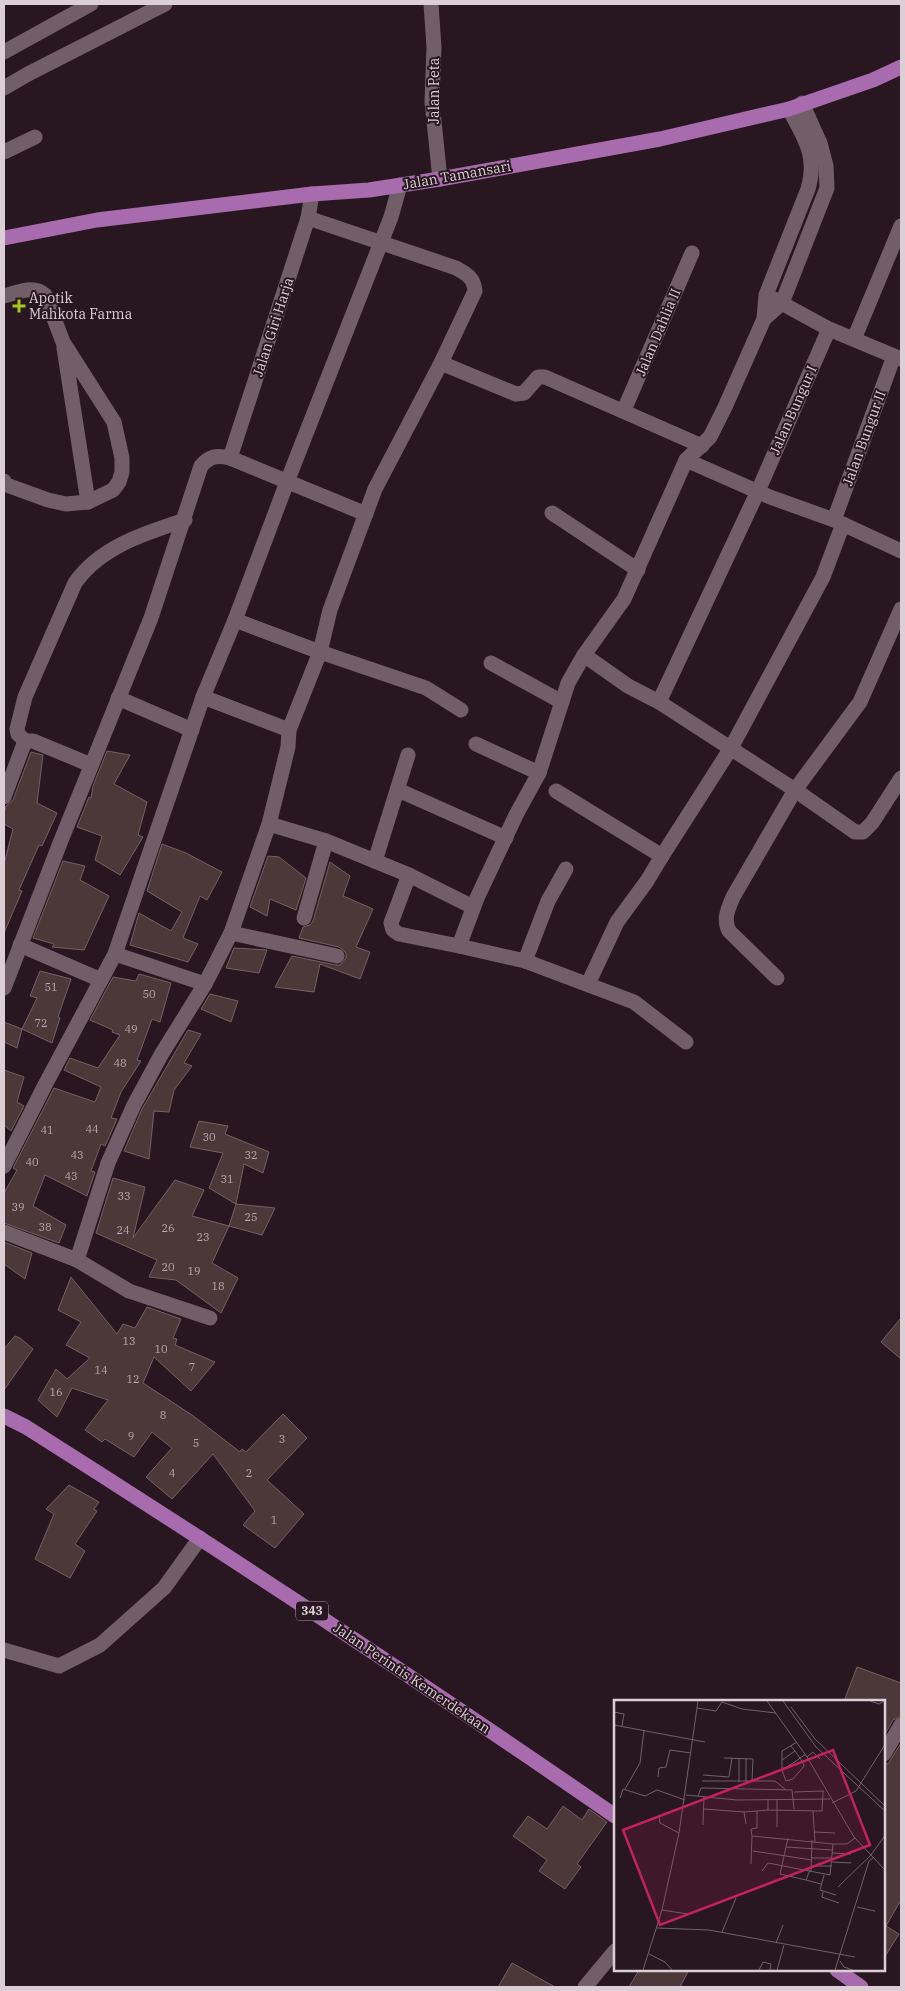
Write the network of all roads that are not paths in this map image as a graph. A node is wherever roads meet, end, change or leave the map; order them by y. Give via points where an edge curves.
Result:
1 (91, 4) edge
2 (165, 4) edge
3 (431, 4) edge
4 (4, 52) edge
5 (901, 67) edge
6 (4, 88) edge
7 (796, 106) junction
8 (36, 137) dead end
9 (4, 152) edge
10 (820, 176) junction
11 (440, 179) junction
12 (400, 185) junction
13 (312, 194) junction
14 (308, 218) junction
15 (901, 226) edge
16 (4, 238) edge
17 (381, 243) junction
18 (692, 253) dead end
19 (766, 295) junction
20 (4, 296) edge
21 (782, 303) junction
22 (764, 319) junction
23 (829, 329) junction
24 (854, 339) junction
25 (63, 342) junction
26 (898, 357) edge
27 (441, 363) junction
28 (624, 410) junction
29 (702, 446) junction
30 (230, 458) junction
31 (686, 460) junction
32 (287, 482) junction
33 (4, 483) edge
34 (758, 491) junction
35 (88, 502) junction
36 (552, 513) dead end
37 (366, 514) junction
38 (185, 520) junction
39 (838, 522) junction
40 (899, 544) edge
41 (638, 570) junction
42 (901, 609) edge
43 (235, 620) junction
44 (320, 652) junction
45 (584, 655) junction
46 (491, 663) dead end
47 (203, 697) junction
48 (118, 698) junction
49 (562, 702) junction
50 (659, 702) junction
51 (461, 710) dead end
52 (192, 730) junction
53 (289, 730) junction
54 (25, 741) junction
55 (476, 744) dead end
56 (731, 748) junction
57 (408, 755) dead end
58 (91, 765) junction
59 (8, 769) edge
60 (539, 773) junction
61 (901, 778) edge
62 (398, 790) junction
63 (795, 790) junction
64 (556, 791) dead end
65 (4, 797) edge
66 (269, 824) junction
67 (506, 838) junction
68 (326, 841) junction
69 (662, 856) junction
70 (375, 861) junction
71 (566, 869) dead end
72 (409, 875) junction
73 (473, 907) junction
74 (304, 918) dead end
75 (231, 933) junction
76 (20, 946) junction
77 (459, 946) junction
78 (115, 954) junction
79 (337, 956) dead end
80 (524, 961) junction
81 (777, 978) dead end
82 (5, 979) edge
83 (101, 980) junction
84 (205, 984) junction
85 (588, 984) junction
86 (686, 1042) dead end
87 (4, 1166) edge
88 (4, 1232) edge
89 (78, 1260) junction
90 (210, 1318) dead end
91 (4, 1416) edge
92 (200, 1538) junction
93 (4, 1650) edge
94 (901, 1725) edge
95 (885, 1752) edge
96 (614, 1815) edge
97 (614, 1952) edge
98 (838, 1971) edge
99 (585, 1987) edge
100 (861, 1987) edge

1 - 4 street
2 - 6 street
3 - 11 street, Jalan Peta via 434,47 432,102
5 - 7 main road, Jalan Tamansari
7 - 10 street via 804,138
7 - 11 main road, Jalan Tamansari via 660,138
8 - 9 street
10 - 19 street
10 - 21 street via 824,197
11 - 12 main road, Jalan Tamansari
12 - 13 main road, Jalan Tamansari
12 - 17 street
13 - 14 street, Jalan Giri Harja
13 - 16 main road, Jalan Tamansari via 97,220
14 - 17 street
14 - 30 street, Jalan Giri Harja
15 - 24 street
17 - 27 street via 456,268 474,282 475,290
17 - 32 street
18 - 28 street, Jalan Dahlia II
19 - 21 street
19 - 22 street
20 - 25 street via 31,289 40,291 45,295
21 - 22 street
21 - 23 street
22 - 29 street via 710,438
23 - 24 street
23 - 34 street, Jalan Bungur I
24 - 26 street
25 - 35 street
25 - 35 street via 114,422 122,458 122,472 113,490
26 - 39 street, Jalan Bungur II
27 - 28 street via 516,394 524,393 538,377 545,377
27 - 37 street via 375,490
28 - 29 street
29 - 31 street
30 - 32 street
30 - 38 street via 209,457 201,466
31 - 34 street
31 - 41 street
32 - 37 street
32 - 43 street
33 - 35 street via 48,500 66,504
34 - 39 street
34 - 50 street, Jalan Bungur I
36 - 41 street
37 - 44 street via 330,610
38 - 48 street via 151,618
38 - 54 street via 143,533 83,571 26,698 17,729
39 - 40 street
39 - 56 street, Jalan Bungur II via 823,577
41 - 45 street via 624,600
42 - 63 street via 860,702
43 - 44 street
43 - 47 street
44 - 51 street via 426,688
44 - 53 street
45 - 49 street via 568,683
45 - 50 street via 628,686
46 - 49 street
47 - 52 street
47 - 53 street
48 - 52 street
48 - 58 street
49 - 60 street
50 - 56 street
52 - 78 street
53 - 66 street via 288,747
54 - 58 street via 33,741
54 - 59 street
55 - 60 street
56 - 63 street
56 - 69 street, Jalan Bungur II
57 - 62 street
58 - 76 street
59 - 65 street
60 - 67 street
61 - 63 street via 863,832 855,832
62 - 67 street
62 - 70 street
63 - 81 street via 733,897 726,918 729,932
64 - 69 street
66 - 68 street
66 - 75 street
67 - 73 street
68 - 70 street
68 - 74 street
69 - 85 street, Jalan Bungur II via 648,881 617,922
70 - 72 street
71 - 80 street via 548,901
72 - 73 street
72 - 77 street via 391,923 393,930
73 - 77 street
75 - 79 street
75 - 84 street
76 - 82 street
76 - 83 street
77 - 80 street
78 - 83 street
78 - 84 street
80 - 85 street
83 - 87 street
84 - 89 street via 134,1105 108,1163
85 - 86 street via 634,1002
88 - 89 street
89 - 90 street via 129,1291
91 - 92 main road, Jalan Perintis Kemerdekaan / 343
92 - 93 street via 164,1588 100,1645 60,1666
92 - 96 main road, Jalan Perintis Kemerdekaan / 343 via 437,1693
94 - 95 street
97 - 99 street
98 - 100 main road

